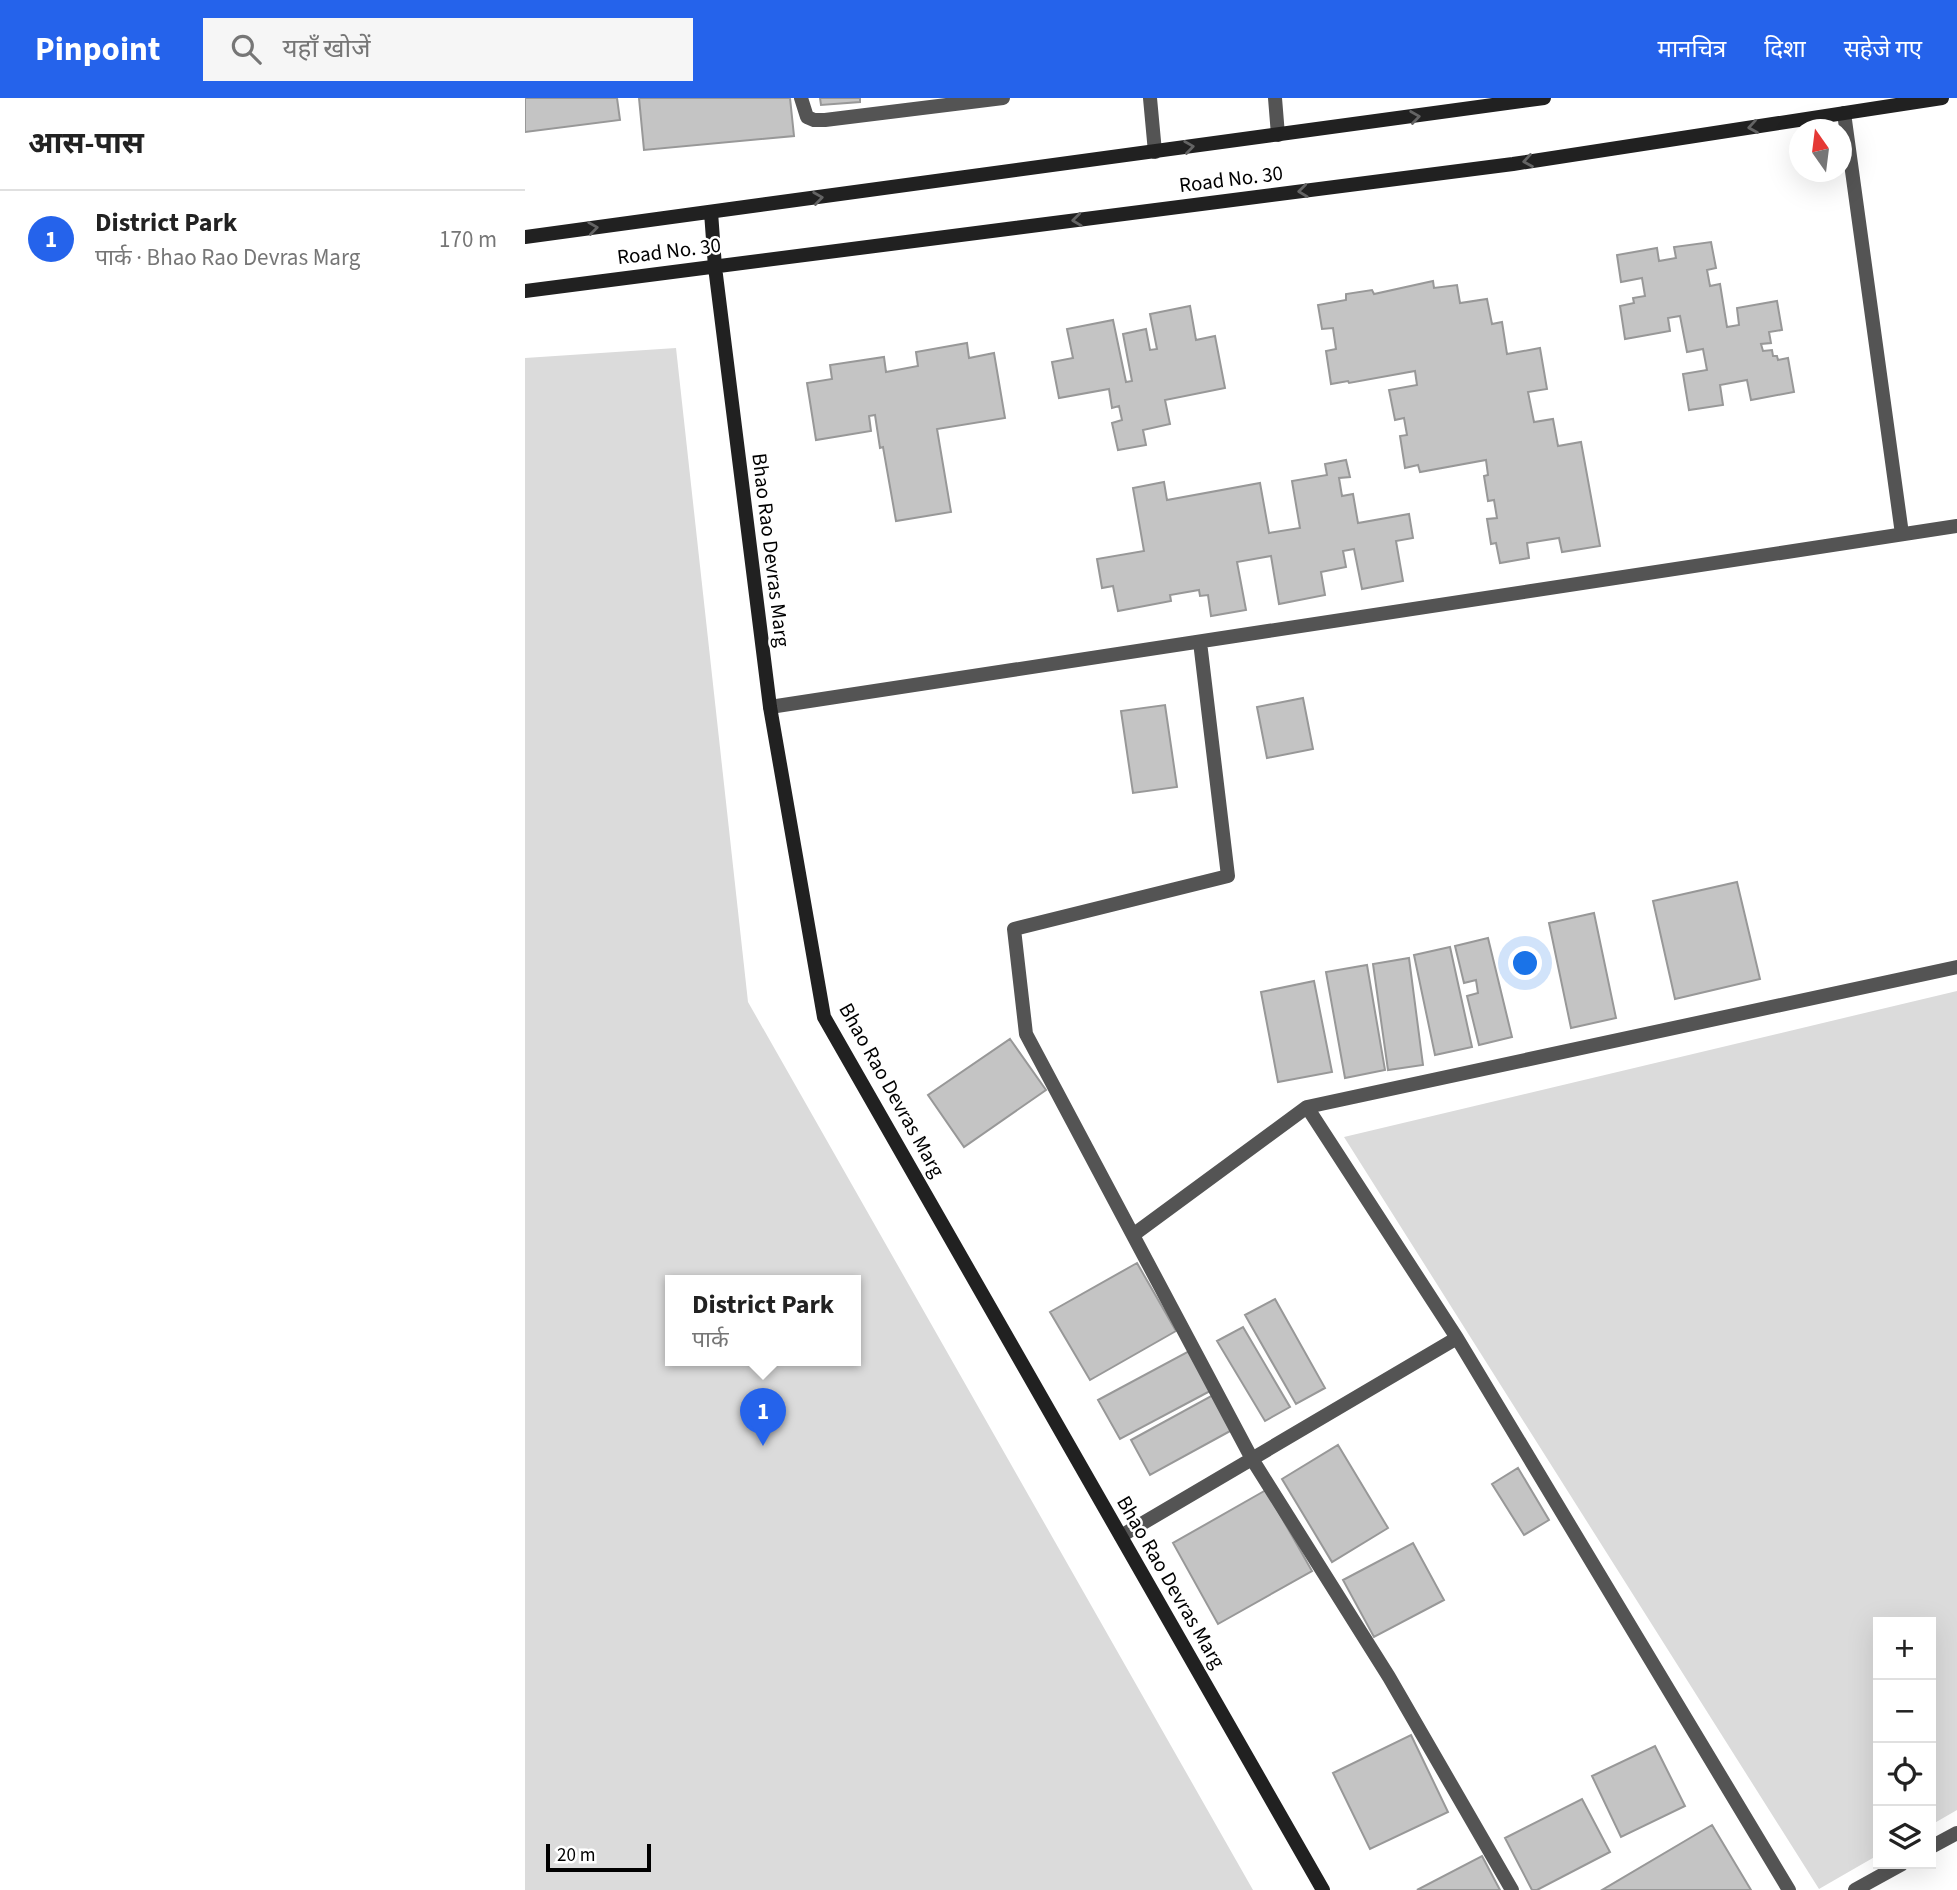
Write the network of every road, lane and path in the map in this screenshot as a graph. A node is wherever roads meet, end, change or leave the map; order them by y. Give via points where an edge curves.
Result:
1 (801, 98) edge
2 (1003, 98) edge
3 (1150, 98) edge
4 (1275, 98) edge
5 (1544, 98) edge
6 (1942, 98) edge
7 (1845, 113) junction
8 (1278, 135) junction
9 (1155, 152) junction
10 (711, 212) junction
11 (525, 237) edge
12 (715, 267) junction
13 (525, 291) edge
14 (1957, 526) edge
15 (1902, 534) junction
16 (1200, 642) junction
17 (770, 707) junction
18 (1957, 967) edge
19 (1307, 1107) junction
20 (1133, 1235) junction
21 (1457, 1338) junction
22 (1252, 1459) junction
23 (1121, 1536) junction
24 (1957, 1833) edge
25 (1936, 1844) edge
26 (1893, 1869) edge
27 (1323, 1890) edge
28 (1512, 1890) edge
29 (1789, 1890) edge
30 (1855, 1890) edge

1 - 2 street via 807,117 825,120
3 - 9 street
4 - 8 street
8 -> 5 street, Road No. 30
6 - 7 street, Road No. 30
7 -> 12 street, Road No. 30 via 1513,164
7 - 15 street
9 -> 8 street, Road No. 30
10 -> 9 street, Road No. 30
11 -> 10 street, Road No. 30
10 - 12 street, Bhao Rao Devras Marg
12 - 13 street, Road No. 30
12 - 17 street, Bhao Rao Devras Marg
14 - 15 street
15 - 16 street
16 - 17 street
16 - 20 street via 1229,876 1014,929 1025,1034
17 - 23 street, Bhao Rao Devras Marg via 824,1017
18 - 19 street
19 - 20 street
19 - 21 street
20 - 22 street
21 - 22 street
21 - 29 street
22 - 23 street
22 - 28 street via 1389,1677
23 - 27 street, Bhao Rao Devras Marg
24 - 25 street
26 - 30 street

